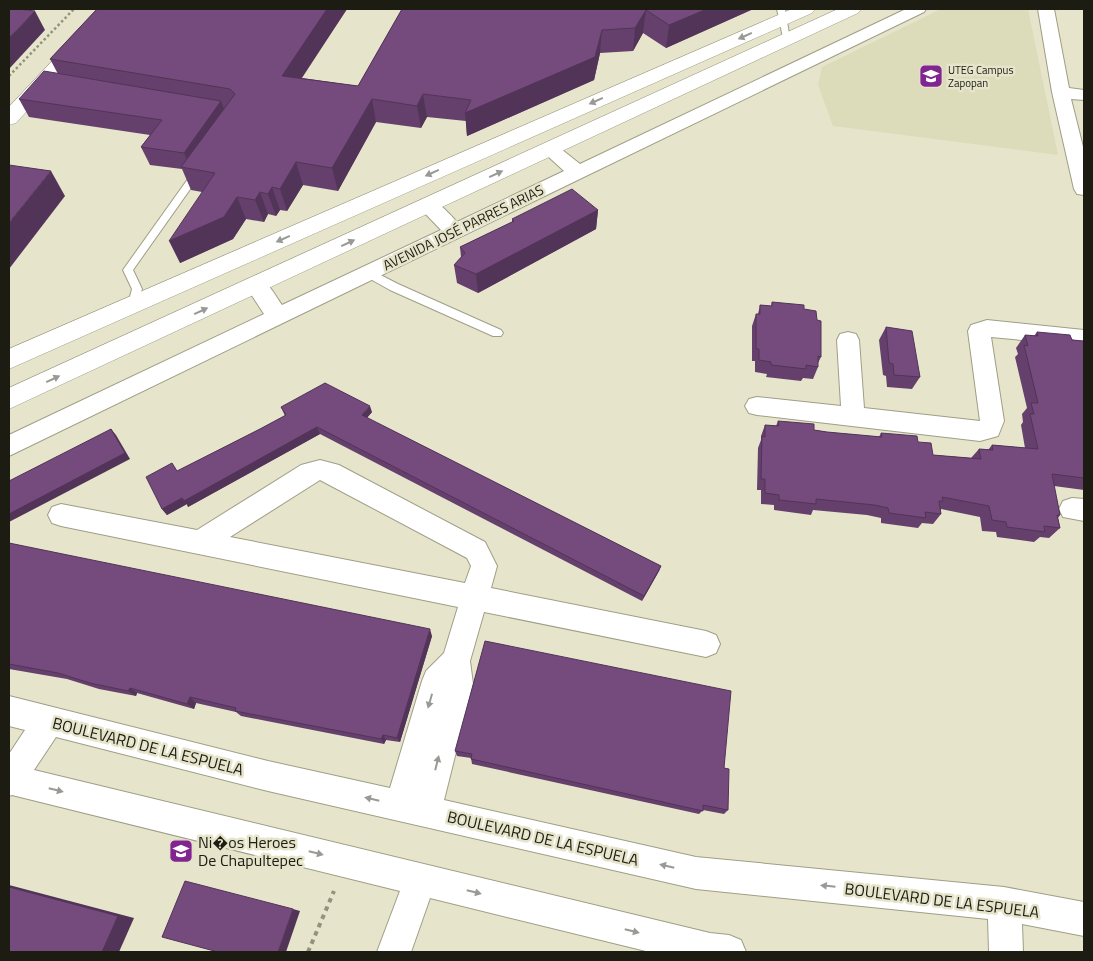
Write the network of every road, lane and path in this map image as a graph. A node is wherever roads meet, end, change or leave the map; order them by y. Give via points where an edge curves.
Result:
1 (74, 9) edge
2 (110, 9) edge
3 (852, 9) edge
4 (918, 9) edge
5 (1046, 9) edge
6 (814, 16) edge
7 (783, 22) edge
8 (850, 40) junction
9 (762, 50) junction
10 (792, 69) junction
11 (9, 76) edge
12 (1061, 92) junction
13 (1084, 95) edge
14 (9, 118) edge
15 (549, 149) junction
16 (203, 164) edge
17 (578, 172) junction
18 (1084, 189) edge
19 (428, 206) junction
20 (455, 231) junction
21 (369, 273) junction
22 (256, 285) junction
23 (133, 304) junction
24 (278, 317) junction
25 (497, 333) dead end
26 (1084, 338) edge
27 (848, 340) dead end
28 (9, 359) edge
29 (9, 399) edge
30 (757, 406) dead end
31 (852, 416) junction
32 (9, 446) edge
33 (61, 516) dead end
34 (199, 543) junction
35 (474, 598) junction
36 (706, 644) dead end
37 (9, 711) edge
38 (49, 721) junction
39 (9, 780) edge
40 (413, 808) junction
41 (348, 861) junction
42 (421, 879) junction
43 (1004, 904) junction
44 (1084, 919) edge
45 (308, 952) edge
46 (394, 952) edge
47 (729, 952) edge
48 (1006, 952) edge

1 - 11 path
2 - 14 main road via 49,84
3 - 6 main road
4 - 8 street, AVENIDA JOSÉ PARRES ARIAS
5 - 12 street
6 - 7 main road
6 - 8 street
7 - 9 main road
7 -> 23 main road
8 - 10 street, AVENIDA JOSÉ PARRES ARIAS
9 - 10 street
9 - 15 main road
10 - 17 street, AVENIDA JOSÉ PARRES ARIAS
12 - 13 street
12 - 18 street
15 - 17 street
19 -> 15 main road
16 - 23 lane via 128,270 137,289
17 - 20 street, AVENIDA JOSÉ PARRES ARIAS
19 - 20 street
22 -> 19 main road
20 - 21 street, AVENIDA JOSÉ PARRES ARIAS
21 - 24 street, AVENIDA JOSÉ PARRES ARIAS
21 - 25 lane
22 - 24 street
29 -> 22 main road
23 - 28 main road
24 - 32 street, AVENIDA JOSÉ PARRES ARIAS
26 - 31 street via 987,328 979,331 992,421 990,429
27 - 31 street
30 - 31 street
33 - 34 street
34 - 35 street
34 - 35 street via 310,472 320,470 330,472 476,550 484,566
35 - 36 street
35 - 40 street via 456,661 459,684
37 - 38 street, BOULEVARD DE LA ESPUELA
38 - 39 street
40 -> 38 street, BOULEVARD DE LA ESPUELA via 268,776
39 -> 41 street
43 -> 40 street, BOULEVARD DE LA ESPUELA via 696,873
41 - 42 street
41 - 45 path
42 - 46 street
42 -> 47 street
43 - 44 street, BOULEVARD DE LA ESPUELA
43 - 48 street

